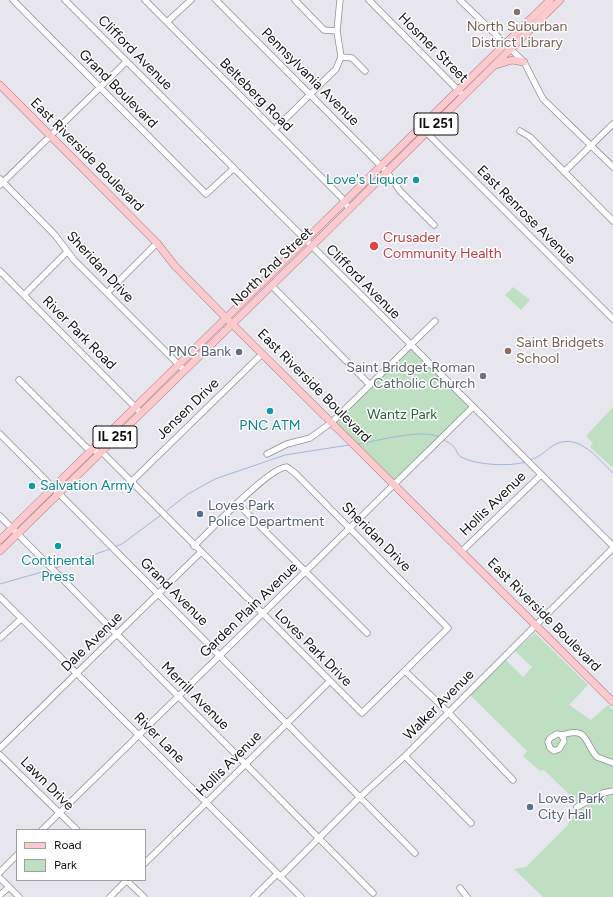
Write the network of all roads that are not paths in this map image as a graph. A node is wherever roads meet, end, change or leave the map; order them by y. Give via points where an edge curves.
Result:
1 (13, 0) edge
2 (65, 0) edge
3 (145, 0) edge
4 (191, 0) edge
5 (216, 0) edge
6 (295, 0) edge
7 (340, 0) edge
8 (369, 0) edge
9 (460, 0) edge
10 (555, 1) edge
11 (167, 22) junction
12 (337, 31) junction
13 (507, 46) junction
14 (341, 57) junction
15 (126, 62) junction
16 (524, 62) junction
17 (493, 67) junction
18 (365, 70) dead end
19 (0, 85) edge
20 (99, 88) junction
21 (461, 92) junction
22 (311, 95) junction
23 (613, 124) edge
24 (274, 130) junction
25 (424, 130) junction
26 (520, 131) dead end
27 (51, 136) junction
28 (590, 146) junction
29 (613, 167) edge
30 (233, 169) junction
31 (384, 169) junction
32 (564, 172) junction
33 (1, 182) edge
34 (344, 202) junction
35 (349, 209) junction
36 (613, 220) edge
37 (434, 225) dead end
38 (305, 241) junction
39 (157, 243) junction
40 (311, 247) junction
41 (67, 252) junction
42 (278, 267) junction
43 (0, 271) edge
44 (284, 274) junction
45 (272, 286) junction
46 (107, 294) junction
47 (24, 295) junction
48 (225, 318) junction
49 (613, 319) edge
50 (435, 321) dead end
51 (232, 324) junction
52 (410, 346) junction
53 (262, 354) junction
54 (178, 365) junction
55 (184, 370) junction
56 (19, 380) dead end
57 (370, 385) junction
58 (473, 407) junction
59 (138, 410) junction
60 (332, 422) junction
61 (0, 434) edge
62 (92, 450) junction
63 (99, 452) junction
64 (267, 454) dead end
65 (541, 474) junction
66 (131, 482) junction
67 (394, 484) junction
68 (53, 487) junction
69 (59, 493) junction
70 (238, 503) junction
71 (0, 516) edge
72 (349, 528) junction
73 (15, 531) junction
74 (0, 540) edge
75 (194, 546) junction
76 (613, 547) edge
77 (0, 551) edge
78 (462, 551) junction
79 (201, 552) junction
80 (305, 572) junction
81 (159, 593) junction
82 (0, 597) edge
83 (262, 614) junction
84 (22, 619) junction
85 (535, 626) junction
86 (366, 633) dead end
87 (117, 635) junction
88 (0, 638) edge
89 (220, 655) junction
90 (404, 672) junction
91 (77, 674) junction
92 (330, 681) junction
93 (179, 696) junction
94 (613, 702) edge
95 (448, 712) junction
96 (287, 724) junction
97 (562, 735) dead end
98 (139, 736) junction
99 (0, 748) edge
100 (0, 754) edge
101 (405, 756) junction
102 (613, 763) edge
103 (246, 764) junction
104 (513, 780) dead end
105 (613, 791) edge
106 (360, 797) junction
107 (207, 803) junction
108 (577, 807) dead end
109 (59, 812) junction
110 (471, 823) dead end
111 (43, 829) edge
112 (75, 829) edge
113 (319, 838) junction
114 (414, 853) dead end
115 (16, 856) edge
116 (146, 862) edge
117 (0, 872) edge
118 (279, 875) junction
119 (0, 878) edge
120 (126, 881) edge
121 (128, 881) edge
122 (9, 887) junction
123 (460, 888) dead end
124 (373, 893) dead end
125 (0, 895) edge
126 (19, 897) edge
127 (110, 897) edge
128 (144, 897) edge
129 (254, 897) edge
130 (301, 897) edge
131 (468, 897) edge

1 - 20 street, Grand Boulevard
2 - 15 street, Clifford Avenue
3 - 11 street, Belteberg Road
4 - 11 street
5 - 22 street, Pennsylvania Avenue
6 - 12 street via 324,30
7 - 12 street
8 - 21 street, Hosmer Street
9 - 13 street
10 - 13 main road, North 2nd Street / IL 251
11 - 24 street, Belteberg Road
12 - 14 street
13 - 16 street
13 - 17 main road, North 2nd Street / IL 251
13 - 21 main road, North 2nd Street / IL 251
14 - 18 street via 352,58
14 - 22 street via 336,69
15 - 20 street
15 - 30 street, Clifford Avenue
16 - 17 main road via 508,61
16 - 28 street via 544,99
17 - 21 main road, North 2nd Street / IL 251
19 - 27 main road, East Riverside Boulevard
20 - 27 street
20 - 30 street, Grand Boulevard via 206,194
21 - 25 main road, North 2nd Street / IL 251
22 - 24 street
22 - 31 street, Pennsylvania Avenue
23 - 28 street
24 - 34 street, Belteberg Road
25 - 31 main road, North 2nd Street / IL 251
25 - 49 street, East Renrose Avenue
26 - 32 street via 530,137
27 - 33 street
27 - 39 main road, East Riverside Boulevard
28 - 29 street
28 - 32 street
30 - 38 street, Clifford Avenue
31 - 34 main road, North 2nd Street / IL 251
31 - 35 main road, North 2nd Street / IL 251
31 - 37 street, Pennsylvania Avenue via 400,192
32 - 36 street
33 - 41 street, Sheridan Drive via 55,235
34 - 35 street, Belteberg Road
34 - 38 main road, North 2nd Street / IL 251
35 - 40 main road, North 2nd Street / IL 251
38 - 40 street, Clifford Avenue
38 - 42 main road, North 2nd Street / IL 251
39 - 46 street
39 - 48 main road, East Riverside Boulevard via 175,266
40 - 44 main road, North 2nd Street / IL 251
40 - 52 street, Clifford Avenue
41 - 46 street, Sheridan Drive
41 - 47 street
42 - 44 main road
42 - 48 main road, North 2nd Street / IL 251
43 - 47 street, River Park Road
44 - 45 main road, North 2nd Street / IL 251
45 - 51 main road, North 2nd Street / IL 251
45 - 57 street
46 - 54 street, Sheridan Drive
47 - 59 street, River Park Road
48 - 51 main road, East Riverside Boulevard
48 - 54 main road, North 2nd Street / IL 251
50 - 52 street
51 - 53 main road, East Riverside Boulevard
51 - 55 main road, North 2nd Street / IL 251
52 - 57 street
52 - 58 street, Clifford Avenue
53 - 60 main road, East Riverside Boulevard
53 - 66 street, Jensen Drive
54 - 55 street, Sheridan Drive
54 - 59 main road, North 2nd Street / IL 251
55 - 59 main road, North 2nd Street / IL 251
56 - 62 street via 87,448
57 - 60 street
58 - 65 street, Clifford Avenue
58 - 67 street, Garden Plain Avenue
59 - 62 main road, North 2nd Street / IL 251
59 - 63 main road, North 2nd Street / IL 251
60 - 64 street via 310,438 287,444
60 - 67 main road, East Riverside Boulevard
61 - 68 street, Grand Avenue
62 - 63 street, Loves Park Drive
62 - 68 main road, North 2nd Street / IL 251
63 - 66 street, Loves Park Drive
63 - 69 main road, North 2nd Street / IL 251
65 - 76 street, Clifford Avenue
65 - 78 street, Hollis Avenue
66 - 75 street, Loves Park Drive
67 - 72 street, Garden Plain Avenue
67 - 78 main road, East Riverside Boulevard
68 - 69 street, Grand Avenue
68 - 73 main road, North 2nd Street / IL 251
69 - 73 main road, North 2nd Street / IL 251
69 - 81 street, Grand Avenue
70 - 72 street, Sheridan Drive via 273,472 284,467 296,474
70 - 75 street
70 - 80 street
71 - 73 street, Merrill Avenue
72 - 80 street, Garden Plain Avenue
72 - 90 street, Sheridan Drive via 448,628
73 - 74 main road, North 2nd Street / IL 251
73 - 77 main road, North 2nd Street / IL 251
73 - 87 street, Merrill Avenue
75 - 79 street, Loves Park Drive
76 - 85 street, Walker Avenue
78 - 85 main road, East Riverside Boulevard
79 - 81 street, Dale Avenue
79 - 83 street, Loves Park Drive
80 - 83 street, Garden Plain Avenue
80 - 86 street
81 - 87 street, Dale Avenue
81 - 89 street, Grand Avenue
82 - 84 street, River Lane
83 - 89 street, Garden Plain Avenue
83 - 92 street, Loves Park Drive
84 - 88 street
84 - 91 street, River Lane
85 - 94 main road, East Riverside Boulevard
85 - 95 street, Walker Avenue
87 - 91 street, Dale Avenue
87 - 93 street, Merrill Avenue
89 - 93 street, Garden Plain Avenue
89 - 96 street, Grand Avenue
90 - 92 street, Loves Park Drive via 362,714
90 - 95 street
91 - 98 street, River Lane
91 - 99 street, Dale Avenue
92 - 96 street, Hollis Avenue
93 - 98 street, Garden Plain Avenue
93 - 103 street, Merrill Avenue
95 - 101 street, Walker Avenue
95 - 104 street
96 - 103 street, Hollis Avenue
96 - 106 street, Grand Avenue
97 - 102 street via 574,732 582,734 597,757
98 - 107 street, River Lane
98 - 109 street, Garden Plain Avenue
100 - 109 street, Lawn Drive
101 - 106 street, Walker Avenue
101 - 110 street
103 - 107 street, Hollis Avenue
103 - 113 street, Merrill Avenue
105 - 108 street
106 - 113 street, Walker Avenue
106 - 114 street, Grand Avenue
107 - 116 street, Hollis Avenue
107 - 118 street, River Lane
109 - 111 street, Garden Plain Avenue
109 - 112 street, Lawn Drive
113 - 118 street, Walker Avenue
113 - 124 street, Merrill Avenue
115 - 117 street
118 - 129 street, Walker Avenue
118 - 130 street, River Lane
119 - 122 street
120 - 127 street
121 - 128 street
122 - 125 street
122 - 126 street
123 - 131 street

